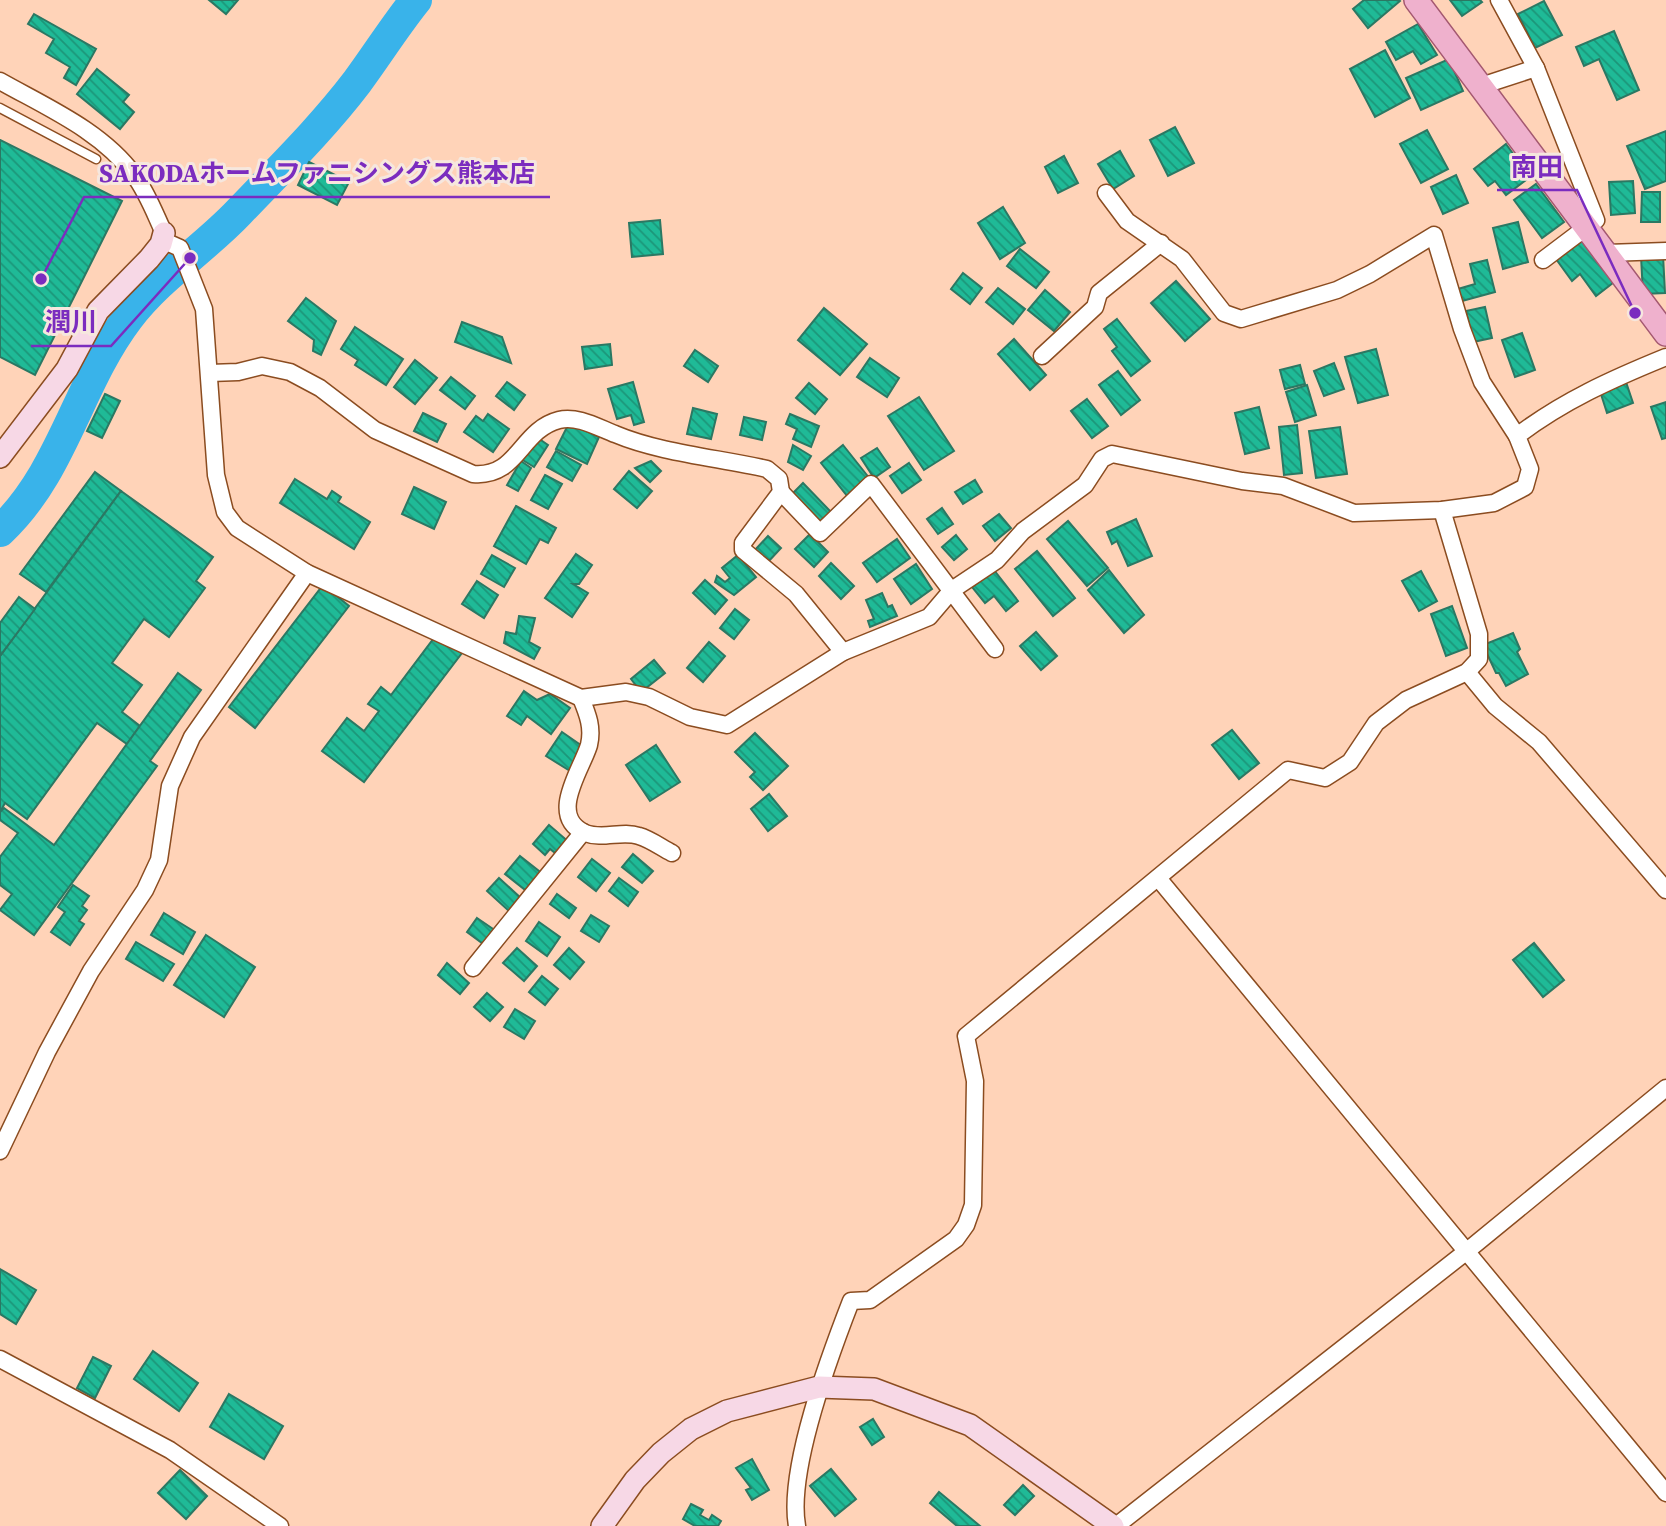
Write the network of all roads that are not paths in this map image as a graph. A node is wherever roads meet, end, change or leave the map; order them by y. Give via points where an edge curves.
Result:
1 (1416, 0) edge
2 (1499, 0) edge
3 (1536, 68) junction
4 (0, 81) edge
5 (1481, 86) junction
6 (0, 108) edge
7 (96, 159) dead end
8 (1106, 194) dead end
9 (1587, 228) junction
10 (169, 241) junction
11 (1161, 243) junction
12 (1666, 251) edge
13 (1607, 253) junction
14 (1543, 260) dead end
15 (1666, 334) edge
16 (1042, 356) dead end
17 (1666, 357) edge
18 (210, 373) junction
19 (1517, 436) junction
20 (0, 457) edge
21 (781, 492) junction
22 (1442, 510) junction
23 (307, 573) junction
24 (952, 590) junction
25 (995, 649) dead end
26 (843, 652) junction
27 (1466, 672) junction
28 (581, 698) junction
29 (583, 832) junction
30 (673, 853) dead end
31 (1158, 878) junction
32 (1666, 890) edge
33 (473, 968) dead end
34 (1666, 1088) edge
35 (0, 1151) edge
36 (1467, 1251) junction
37 (0, 1359) edge
38 (819, 1387) junction
39 (1666, 1493) edge
40 (280, 1526) edge
41 (602, 1526) edge
42 (797, 1526) edge
43 (1114, 1526) edge

1 - 5 main road
2 - 3 street
3 - 5 street
3 - 9 street via 1595,220
4 - 10 street via 58,114 121,159 136,177
5 - 9 main road
6 - 7 lane
8 - 11 street via 1127,221
9 - 13 main road
9 - 14 street
10 - 18 street via 198,286
10 - 20 street via 98,311 67,369
11 - 16 street via 1099,293 1095,307
11 - 19 street via 1182,259 1224,313 1241,319 1337,290 1434,235 1482,382
12 - 13 street
13 - 15 main road
17 - 19 street via 1602,383 1547,413
18 - 21 street via 262,366 290,372 320,388 375,430 473,474 500,470 537,430 561,419 767,469 779,479
18 - 23 street via 216,475 225,512 237,528
19 - 22 street via 1530,469 1525,487 1494,503
21 - 24 street via 820,533 871,485
21 - 26 street via 743,543 743,550 796,594
22 - 24 street via 1354,513 1283,486 1112,454 1102,459 1085,485 1023,531 997,560
22 - 27 street via 1479,634 1479,659
23 - 28 street
23 - 35 street via 192,737 170,786 159,860 145,890 91,971
24 - 25 street
24 - 26 street via 929,617
26 - 28 street via 727,725 690,717 626,692
27 - 31 street via 1406,700 1376,723 1350,762 1325,778 1287,770
27 - 32 street via 1494,706 1539,742
28 - 29 street via 591,723 589,746 567,797 570,817
29 - 30 street via 608,837 637,835
29 - 33 street
31 - 36 street
31 - 38 street via 966,1036 975,1081 973,1205 966,1225 956,1239 870,1300 851,1301
34 - 36 street
36 - 39 street
36 - 43 street
37 - 40 street via 170,1450
38 - 41 street via 727,1411 691,1429 635,1480
38 - 42 street via 796,1489
38 - 43 street via 873,1389 970,1424

